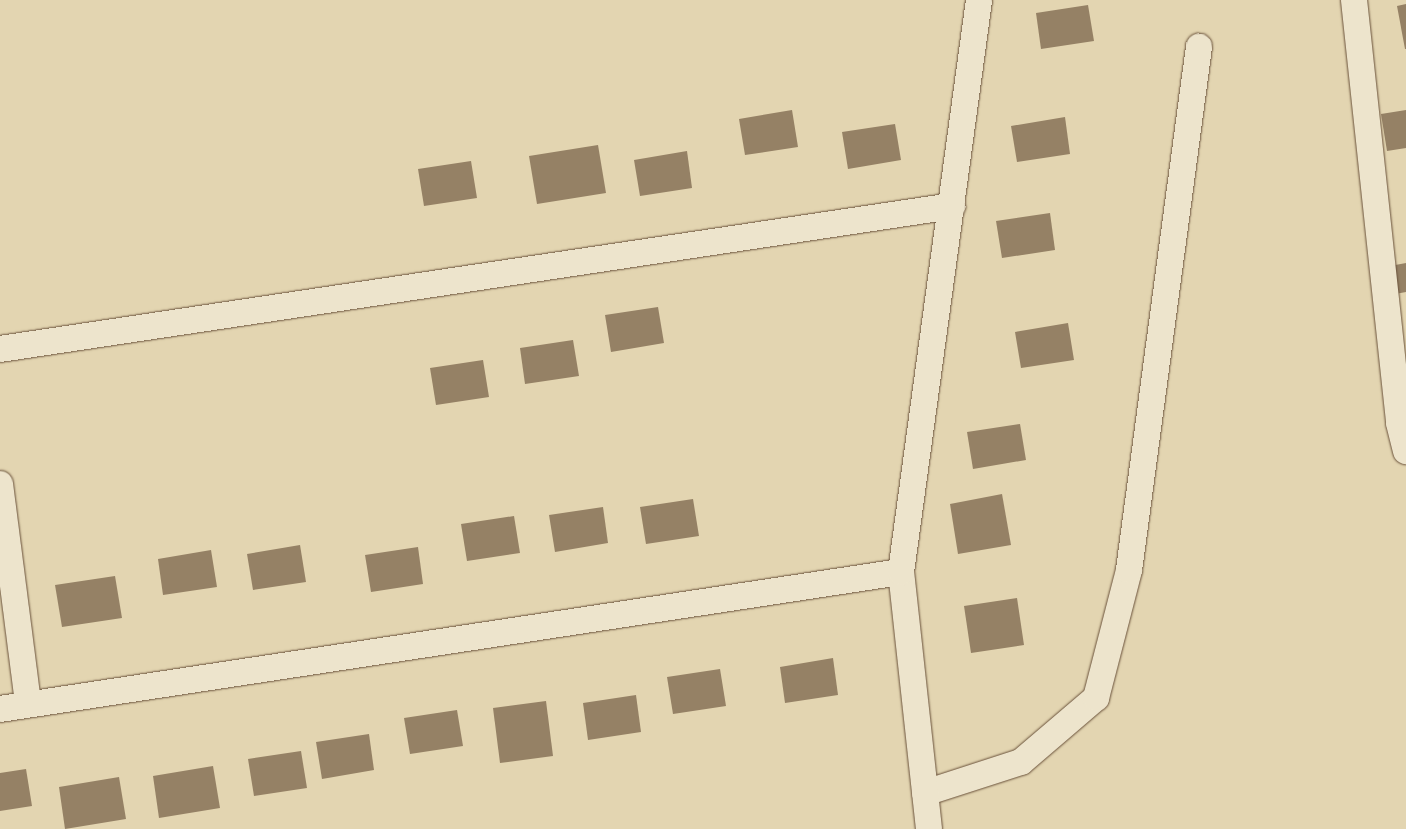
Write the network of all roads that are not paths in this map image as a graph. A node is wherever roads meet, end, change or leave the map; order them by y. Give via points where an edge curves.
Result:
1 (979, 0) edge
2 (1354, 0) edge
3 (1199, 47) dead end
4 (952, 206) junction
5 (0, 349) edge
6 (1406, 451) edge
7 (0, 484) edge
8 (901, 572) junction
9 (28, 704) junction
10 (0, 709) edge
11 (925, 793) junction
12 (929, 829) edge

1 - 4 street
2 - 6 street via 1399,423
3 - 11 street via 1128,570 1096,698 1021,762
4 - 5 street
4 - 8 street
7 - 9 street
8 - 9 street
8 - 11 street
9 - 10 street
11 - 12 street

